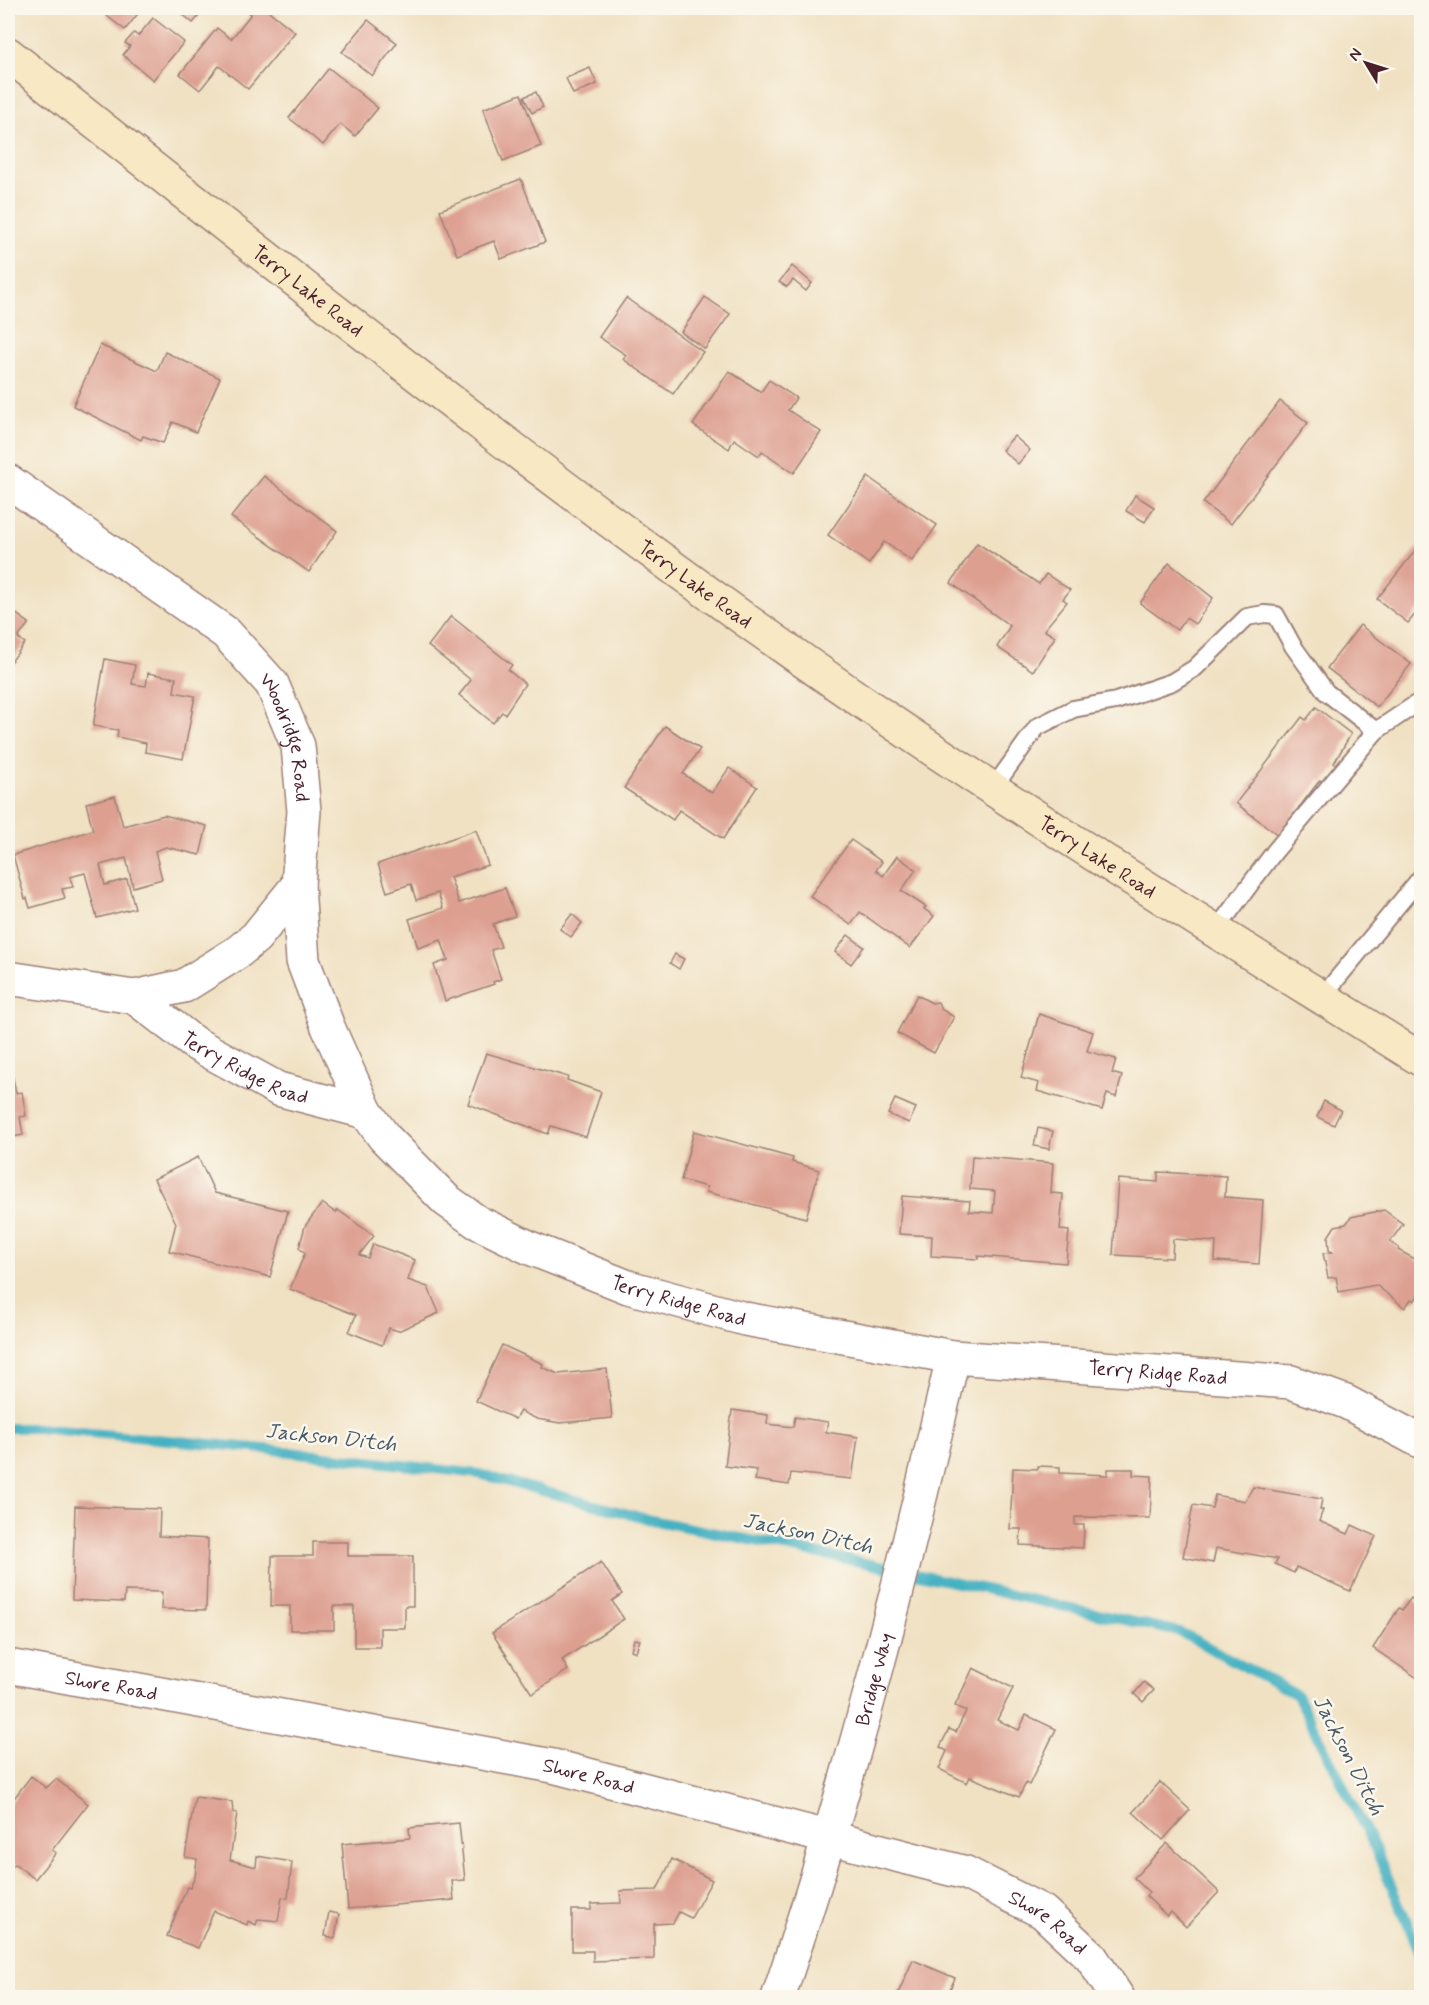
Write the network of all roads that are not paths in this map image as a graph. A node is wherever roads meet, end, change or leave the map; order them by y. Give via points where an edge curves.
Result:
1 (8, 54) edge
2 (8, 481) edge
3 (1422, 700) edge
4 (1376, 731) junction
5 (994, 787) junction
6 (1422, 876) edge
7 (298, 885) junction
8 (1216, 930) junction
9 (8, 978) edge
10 (134, 997) junction
11 (1322, 997) junction
12 (1422, 1060) edge
13 (366, 1112) junction
14 (953, 1357) junction
15 (1422, 1442) edge
16 (8, 1666) edge
17 (828, 1836) junction
18 (778, 1998) edge
19 (1118, 1998) edge

1 - 5 main road, Terry Lake Road via 551,478 870,707
2 - 7 street, Woodridge Road via 226,633 272,684 298,746 303,812
3 - 4 lane
4 - 5 lane via 1326,692 1276,615 1264,614 1247,617 1195,668 1172,682 1116,701 1073,709 1037,727
4 - 8 lane via 1275,851
5 - 8 main road, Terry Lake Road
6 - 11 lane
7 - 10 street via 256,937 238,952 184,987
7 - 13 street, Woodridge Road via 303,961
8 - 11 main road, Terry Lake Road
9 - 10 street, Terry Ridge Road
10 - 13 street, Terry Ridge Road via 194,1043 279,1089
11 - 12 main road, Terry Lake Road
13 - 14 street, Terry Ridge Road via 384,1137 446,1200 477,1222 530,1248 628,1287 745,1319
14 - 15 street, Terry Ridge Road via 1291,1383 1346,1402
14 - 17 street, Bridge Way via 908,1556
16 - 17 street, Shore Road via 553,1766
17 - 18 street, Bridge Way
17 - 19 street, Shore Road via 966,1873 1043,1912 1091,1957

